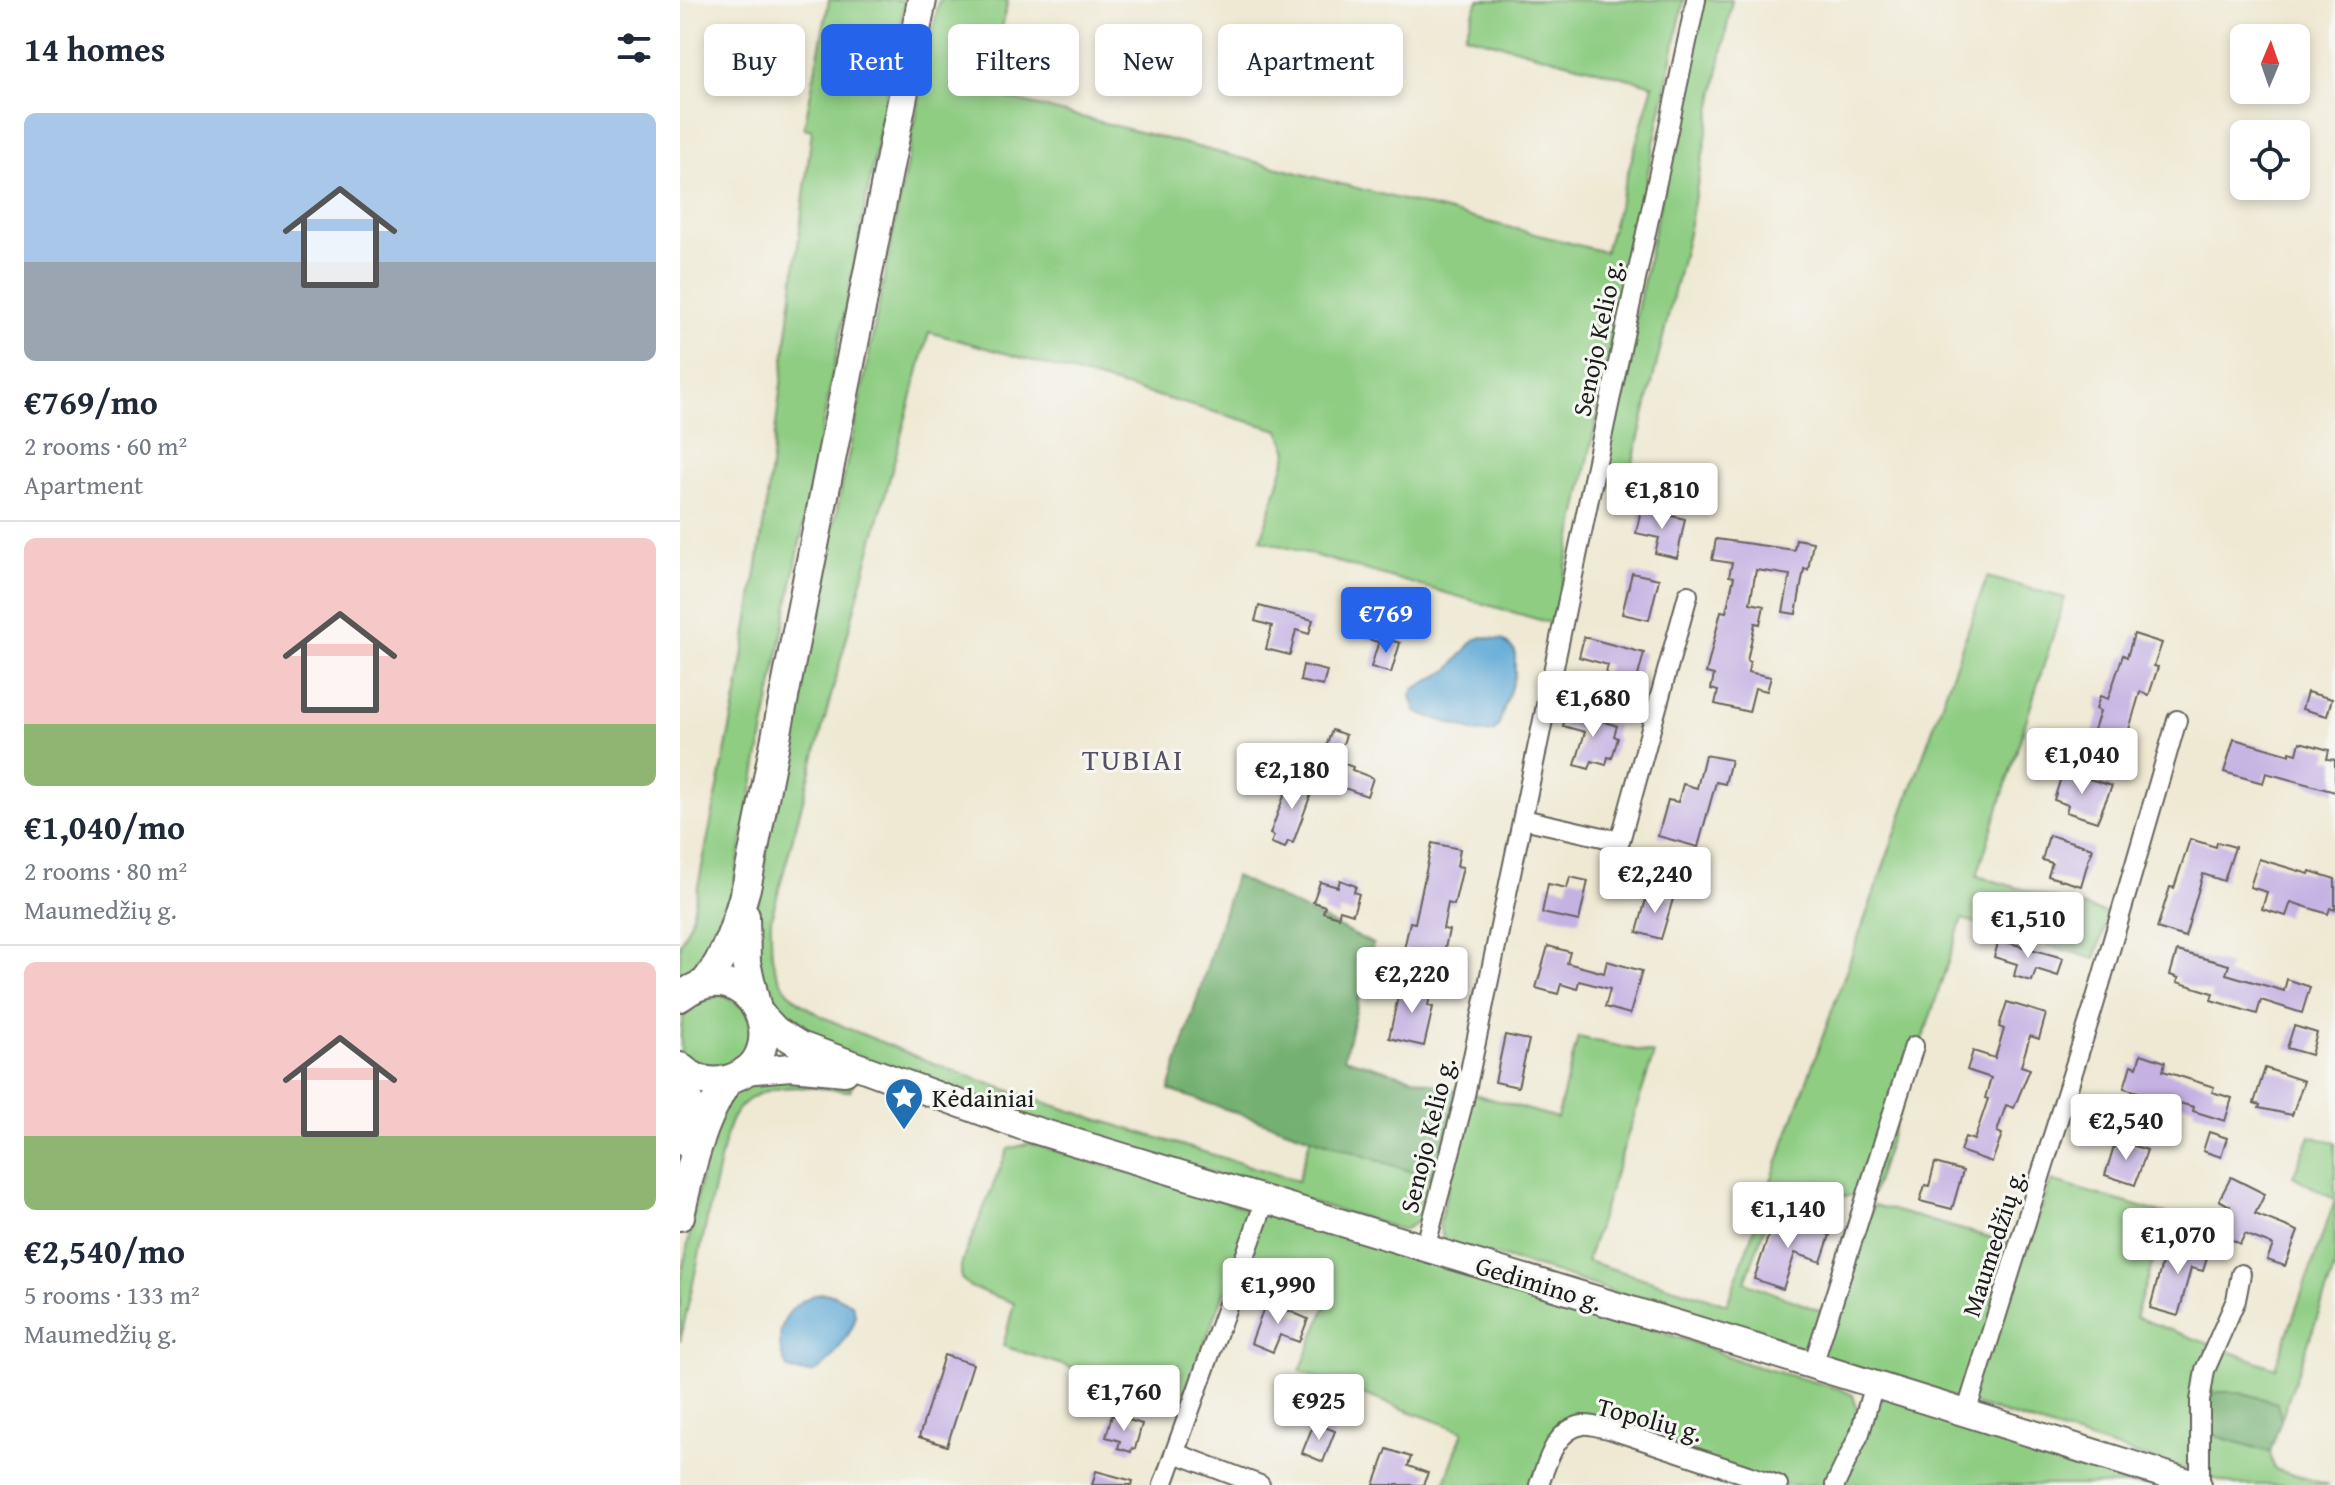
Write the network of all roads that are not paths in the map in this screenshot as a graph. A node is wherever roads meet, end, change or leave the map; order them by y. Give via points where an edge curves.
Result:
1 (922, 0) edge
2 (1696, 0) edge
3 (1688, 595) dead end
4 (2177, 720) dead end
5 (1523, 819) junction
6 (747, 884) junction
7 (686, 993) edge
8 (758, 1010) junction
9 (1914, 1046) dead end
10 (680, 1069) edge
11 (736, 1076) junction
12 (881, 1076) junction
13 (686, 1186) junction
14 (1265, 1201) junction
15 (680, 1216) edge
16 (1425, 1249) junction
17 (2241, 1274) dead end
18 (1813, 1365) junction
19 (1874, 1384) junction
20 (1966, 1413) junction
21 (1175, 1453) junction
22 (1163, 1485) edge
23 (1260, 1485) edge
24 (1539, 1485) edge
25 (1778, 1485) edge
26 (1835, 1485) edge
27 (2199, 1485) edge

1 - 6 main road
2 - 5 street, Senojo Kelio g.
3 - 5 street via 1620,841
4 - 20 street, Maumedžių g.
5 - 16 street, Senojo Kelio g. via 1464,1100
6 - 7 main road via 722,958
6 - 8 main road via 745,951
7 - 8 main road via 727,984
8 - 11 main road via 762,1047
8 - 12 main road via 800,1045
9 - 18 street
10 - 11 main road via 706,1081
10 - 13 main road via 691,1118
11 - 12 main road via 791,1067
11 - 13 main road via 716,1098
12 - 14 main road, Gedimino g. via 1021,1126
13 - 15 main road
14 - 16 main road, Gedimino g.
14 - 21 street
16 - 18 main road, Gedimino g.
17 - 27 street via 2236,1300 2205,1370
18 - 19 main road, Gedimino g.
19 - 20 main road, Gedimino g.
19 - 26 street via 1860,1433
20 - 27 main road, Gedimino g.
21 - 22 street
21 - 23 street
24 - 25 street, Topolių g. via 1552,1449 1564,1433 1582,1425 1609,1429

